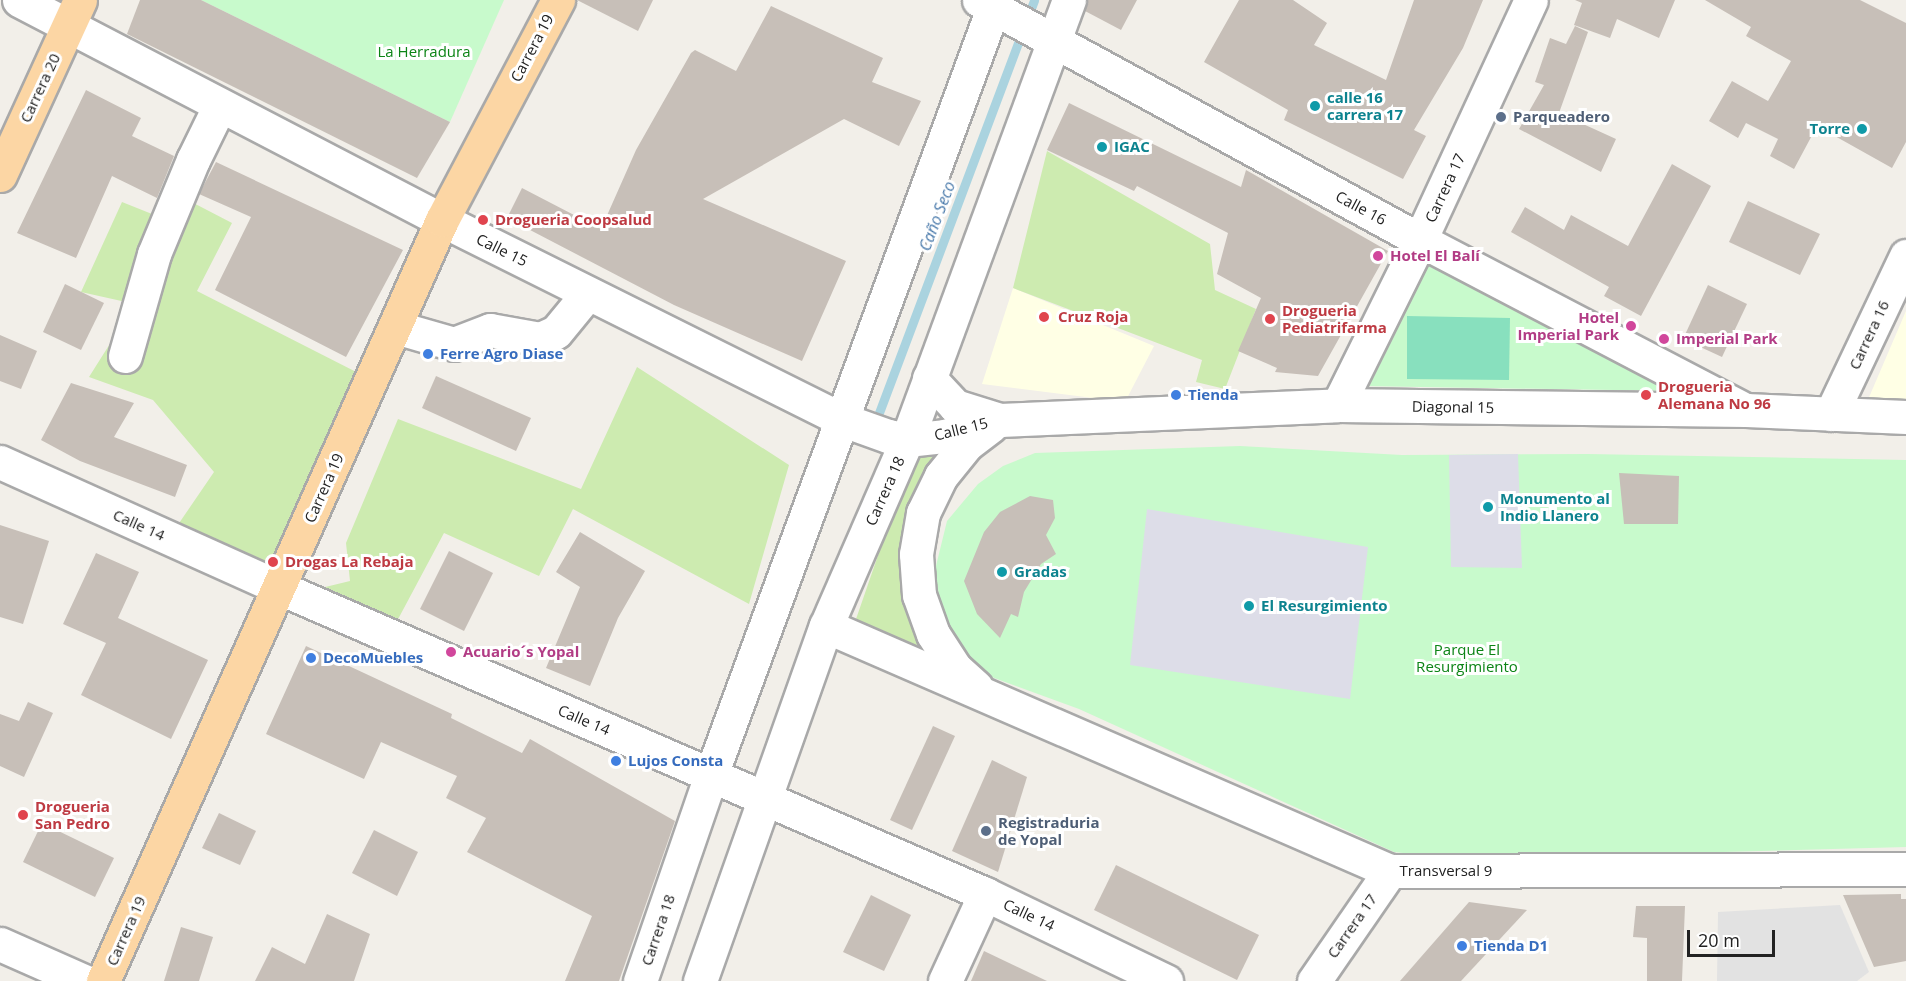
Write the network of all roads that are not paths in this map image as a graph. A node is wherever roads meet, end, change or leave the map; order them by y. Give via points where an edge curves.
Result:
1 (19, 0) edge
2 (558, 0) edge
3 (1069, 0) edge
4 (1531, 0) edge
5 (74, 13) edge
6 (1008, 14) edge
7 (220, 105) junction
8 (0, 175) edge
9 (442, 220) junction
10 (1420, 240) junction
11 (1906, 256) edge
12 (588, 293) junction
13 (394, 327) junction
14 (125, 356) dead end
15 (930, 378) junction
16 (1338, 405) junction
17 (1746, 410) junction
18 (1831, 414) junction
19 (1906, 417) edge
20 (843, 420) junction
21 (1000, 420) junction
22 (907, 440) junction
23 (0, 462) edge
24 (280, 588) junction
25 (826, 626) junction
26 (986, 696) junction
27 (714, 776) junction
28 (762, 797) junction
29 (1906, 869) edge
30 (1390, 871) junction
31 (985, 894) junction
32 (0, 944) edge
33 (84, 981) edge
34 (103, 981) edge
35 (640, 981) edge
36 (700, 981) edge
37 (945, 981) edge
38 (1166, 981) edge
39 (1314, 981) edge

1 - 5 street, Calle 15
2 - 9 main road, Carrera 19
3 - 6 street, Carrera 18
4 - 10 street, Carrera 17
5 - 7 street, Calle 15
5 - 8 main road, Carrera 20
6 - 10 street, Calle 16
6 - 15 street, Carrera 18
6 - 20 street, Carrera 18
7 - 9 street, Calle 15
7 - 14 street via 154,254
9 - 12 street, Calle 15
9 - 13 main road, Carrera 19
10 - 16 street, Carrera 17
10 - 17 street, Calle 16
11 - 18 street, Carrera 16
12 - 13 street via 556,332 540,339 490,330 454,344
12 - 20 street, Calle 15
13 - 24 main road, Carrera 19
15 - 21 street via 955,406
15 - 22 street, Carrera 18
16 - 17 street, Diagonal 15
16 - 21 street, Diagonal 15
17 - 18 street, Diagonal 15
18 - 19 street, Diagonal 15
20 - 22 street, Calle 15
20 - 27 street, Carrera 18
21 - 22 street, Calle 15 via 944,436
21 - 26 street via 967,444 940,476 923,513 916,554 920,595 933,634 955,668
22 - 25 street, Carrera 18
23 - 24 street, Calle 14
24 - 27 street, Calle 14
24 - 34 main road, Carrera 19
25 - 26 street
25 - 28 street, Carrera 18
26 - 30 street, Transversal 9
27 - 28 street, Calle 14
27 - 35 street, Carrera 18
28 - 31 street, Calle 14
28 - 36 street, Carrera 18
29 - 30 street, Transversal 9
30 - 39 street, Carrera 17
31 - 37 street
31 - 38 street, Calle 14
32 - 33 street

